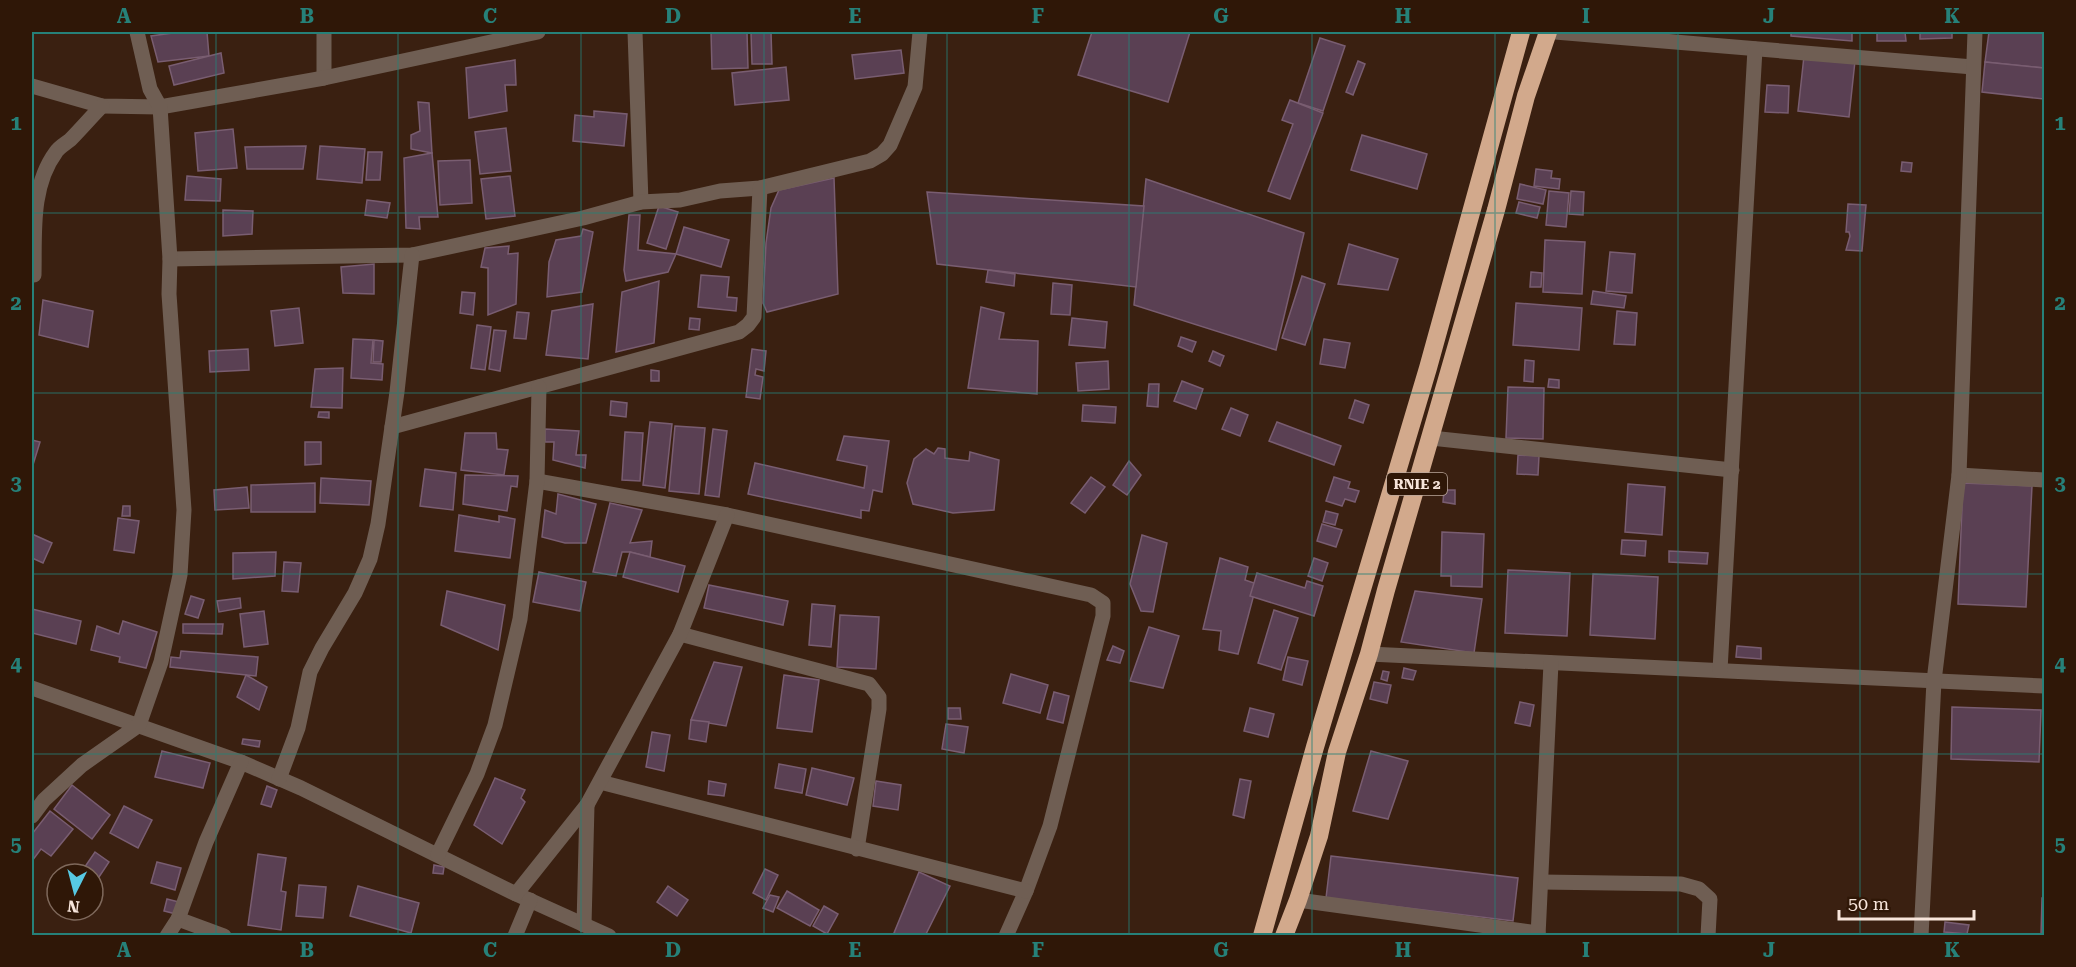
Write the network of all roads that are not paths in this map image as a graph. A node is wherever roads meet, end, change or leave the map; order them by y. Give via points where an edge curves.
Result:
1 (137, 32) edge
2 (324, 32) edge
3 (538, 32) edge
4 (635, 32) edge
5 (920, 32) edge
6 (1521, 32) edge
7 (1548, 32) edge
8 (1555, 32) edge
9 (1975, 32) edge
10 (1755, 49) junction
11 (1973, 67) junction
12 (324, 78) junction
13 (32, 86) edge
14 (102, 106) junction
15 (160, 107) junction
16 (760, 188) junction
17 (641, 202) junction
18 (412, 255) junction
19 (170, 259) junction
20 (34, 275) dead end
21 (539, 387) junction
22 (392, 427) junction
23 (1431, 438) junction
24 (1732, 470) junction
25 (1959, 475) junction
26 (2044, 480) edge
27 (537, 481) junction
28 (727, 515) junction
29 (680, 634) junction
30 (1369, 654) junction
31 (1551, 663) junction
32 (1720, 670) junction
33 (1934, 681) junction
34 (2044, 686) edge
35 (32, 688) edge
36 (139, 725) junction
37 (241, 762) junction
38 (279, 779) junction
39 (600, 782) junction
40 (587, 805) junction
41 (32, 816) edge
42 (857, 849) junction
43 (438, 854) junction
44 (1541, 882) junction
45 (1026, 891) junction
46 (523, 897) junction
47 (1298, 900) junction
48 (178, 919) junction
49 (584, 924) junction
50 (1538, 934) edge
51 (167, 936) edge
52 (224, 936) edge
53 (515, 936) edge
54 (609, 936) edge
55 (1006, 936) edge
56 (1262, 936) edge
57 (1284, 936) edge
58 (1708, 936) edge
59 (1921, 936) edge

1 - 15 street via 150,89
2 - 12 street
3 - 12 street
4 - 17 street
5 - 16 street via 915,87 890,145 882,154 870,161
6 - 56 highway, RNIE 2 / RNIE 2 via 1428,368
7 - 23 highway, RNIE 2 / RNIE 2 via 1526,96
8 - 10 street
9 - 11 street
10 - 11 street
10 - 24 street
11 - 25 street
12 - 15 street
13 - 14 street
14 - 15 street
14 - 20 street via 57,150 48,165 35,216
15 - 19 street
16 - 17 street
16 - 21 street via 754,317 748,325 739,332
17 - 18 street
18 - 19 street
18 - 22 street
19 - 36 street via 184,510 180,575 161,662
21 - 22 street
21 - 27 street
22 - 38 street via 370,559 310,672 298,729
23 - 24 street
23 - 30 highway, RNIE 2 / RNIE 2
24 - 32 street
25 - 26 street
25 - 33 street
27 - 28 street
27 - 43 street via 520,620 495,725 477,774
28 - 29 street
28 - 45 street via 1090,595 1103,603 1103,616 1050,826
29 - 39 street
29 - 42 street via 869,684 879,697 879,709
30 - 31 street
30 - 47 highway, RNIE 2 / RNIE 2 via 1337,752 1319,836
31 - 32 street
31 - 44 street
32 - 33 street
33 - 34 street
33 - 59 street
35 - 36 street
36 - 37 street
36 - 41 street via 82,765
37 - 38 street
37 - 48 street
38 - 43 street
39 - 40 street
39 - 42 street
40 - 46 street
40 - 49 street
42 - 45 street
43 - 46 street
44 - 50 street
44 - 58 street via 1681,884 1699,889 1710,899
45 - 55 street
46 - 49 street
46 - 53 street
47 - 50 street
47 - 57 highway, RNIE 2 / RNIE 2
48 - 51 street
48 - 52 street
49 - 54 street

